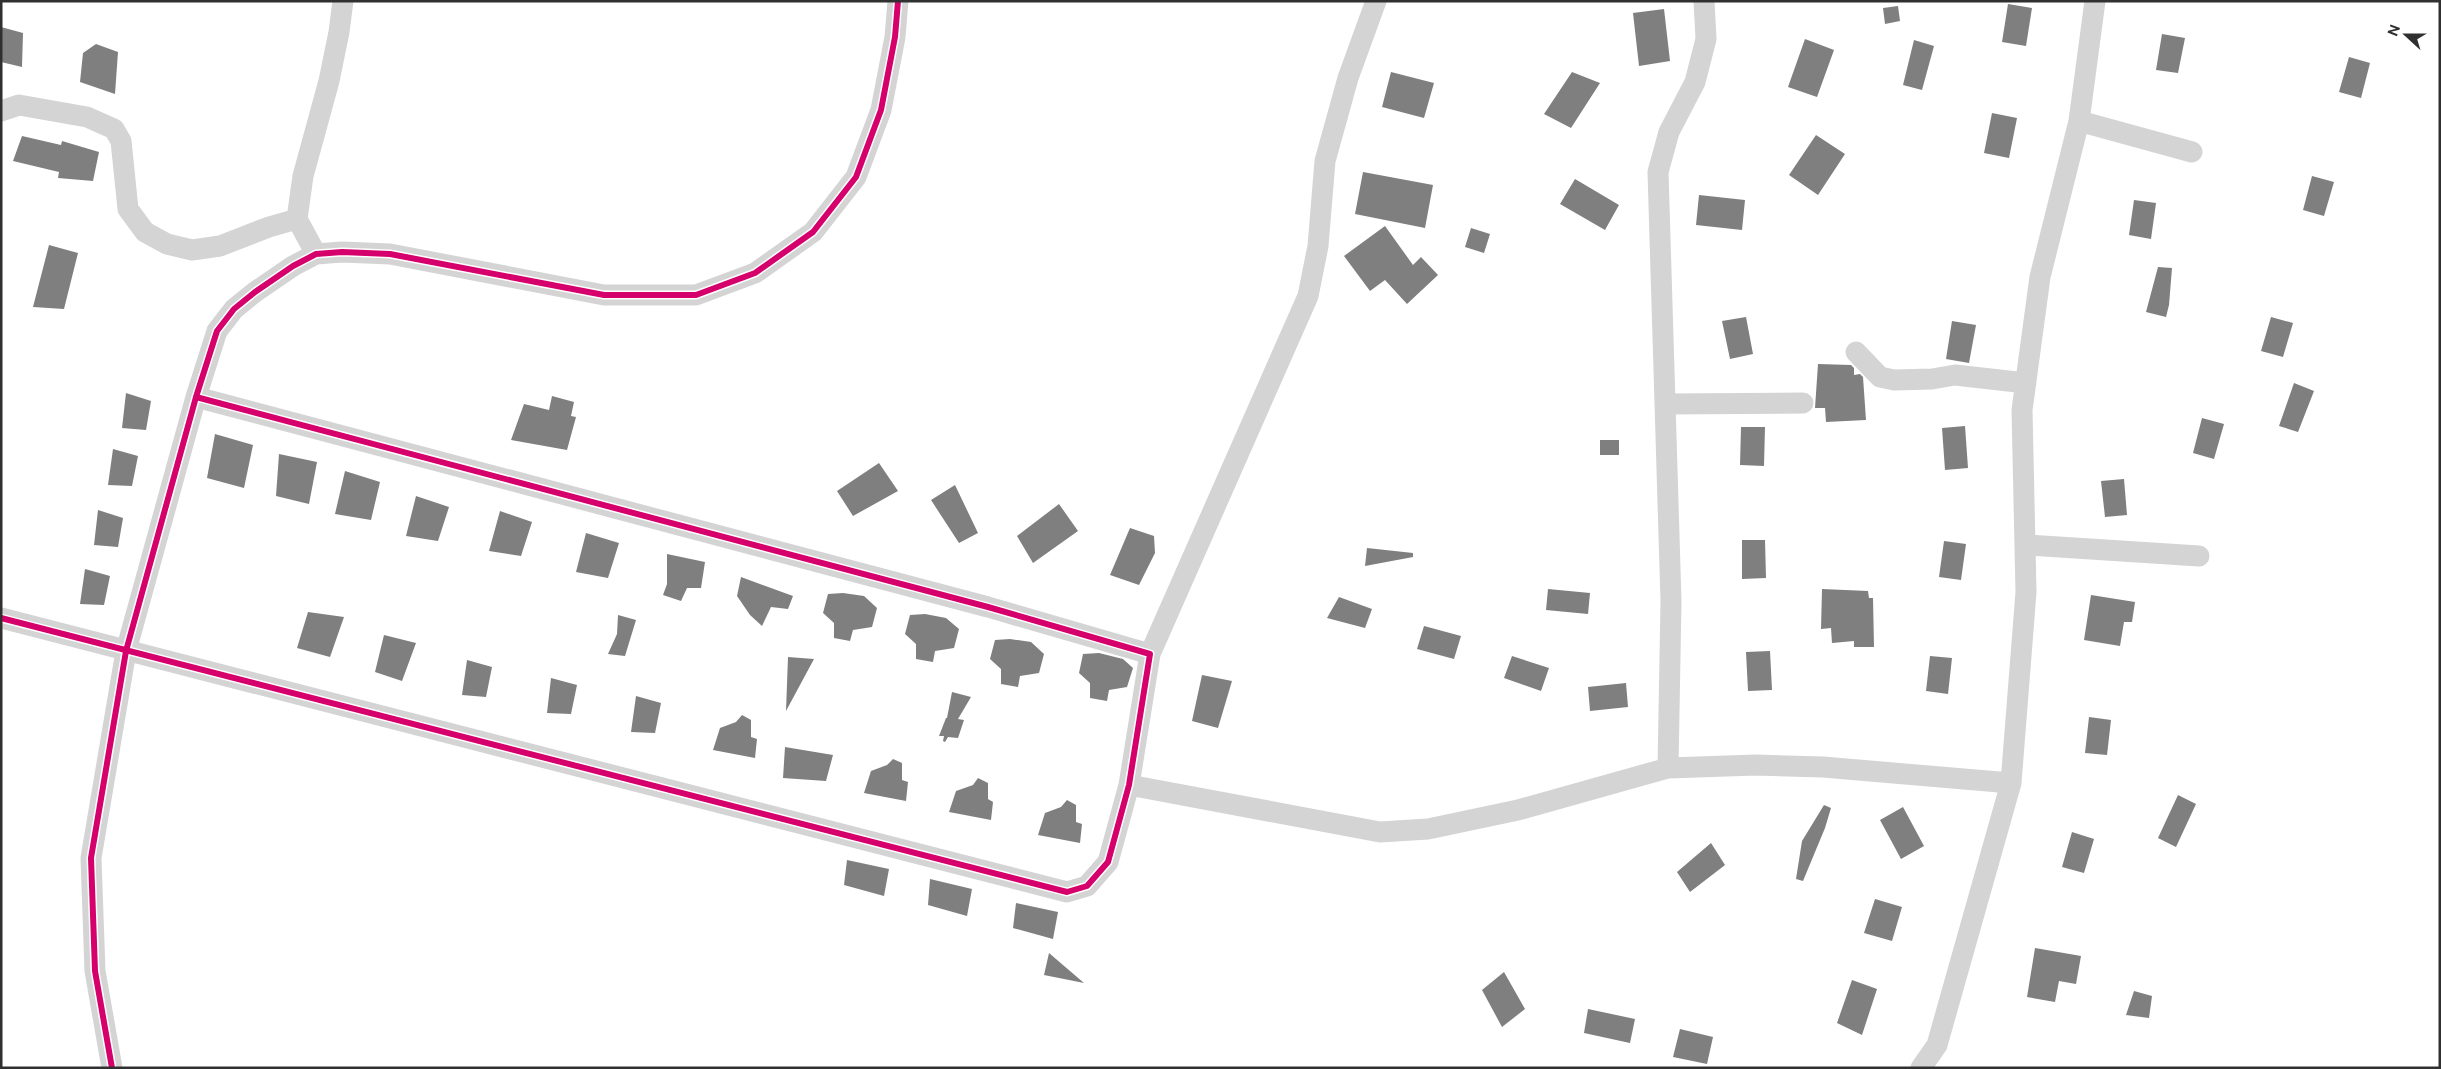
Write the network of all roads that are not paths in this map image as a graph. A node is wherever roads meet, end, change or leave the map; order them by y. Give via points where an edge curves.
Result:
1 (343, 1) edge
2 (898, 1) edge
3 (1376, 1) edge
4 (1704, 1) edge
5 (2095, 1) edge
6 (1, 111) edge
7 (2079, 121) junction
8 (2192, 152) dead end
9 (297, 219) junction
10 (316, 254) junction
11 (1856, 352) dead end
12 (2026, 384) junction
13 (196, 397) junction
14 (1803, 403) dead end
15 (1665, 404) junction
16 (2027, 545) junction
17 (2199, 556) dead end
18 (1, 618) edge
19 (126, 651) junction
20 (1150, 654) junction
21 (1668, 768) junction
22 (2011, 783) junction
23 (1129, 784) junction
24 (112, 1068) edge
25 (1921, 1068) edge

1 - 9 street via 337,42 303,176
2 - 10 street via 895,37 881,110 856,177 813,232 755,273 696,295 604,295 390,254
3 - 20 street via 1348,78 1325,161 1318,246 1308,296
4 - 15 street via 1706,39 1695,82 1670,132 1658,172
5 - 7 street
6 - 9 street via 19,105 87,117 114,129 121,141 128,209 145,232 167,244 192,250 220,246 269,226
7 - 8 street
7 - 12 street via 2040,277
9 - 10 street
10 - 13 street via 293,266 234,309 217,331
11 - 12 street via 1880,377 1894,380 1955,375
12 - 16 street via 2022,410
13 - 19 street
13 - 20 street via 988,607
14 - 15 street
15 - 21 street via 1671,601
16 - 17 street
16 - 22 street
18 - 19 street
19 - 23 street via 1067,892 1087,886 1108,862
19 - 24 street via 91,858 95,971
20 - 23 street
21 - 22 street via 1823,767
21 - 23 street via 1518,810 1428,829 1380,832
22 - 25 street via 1937,1045

